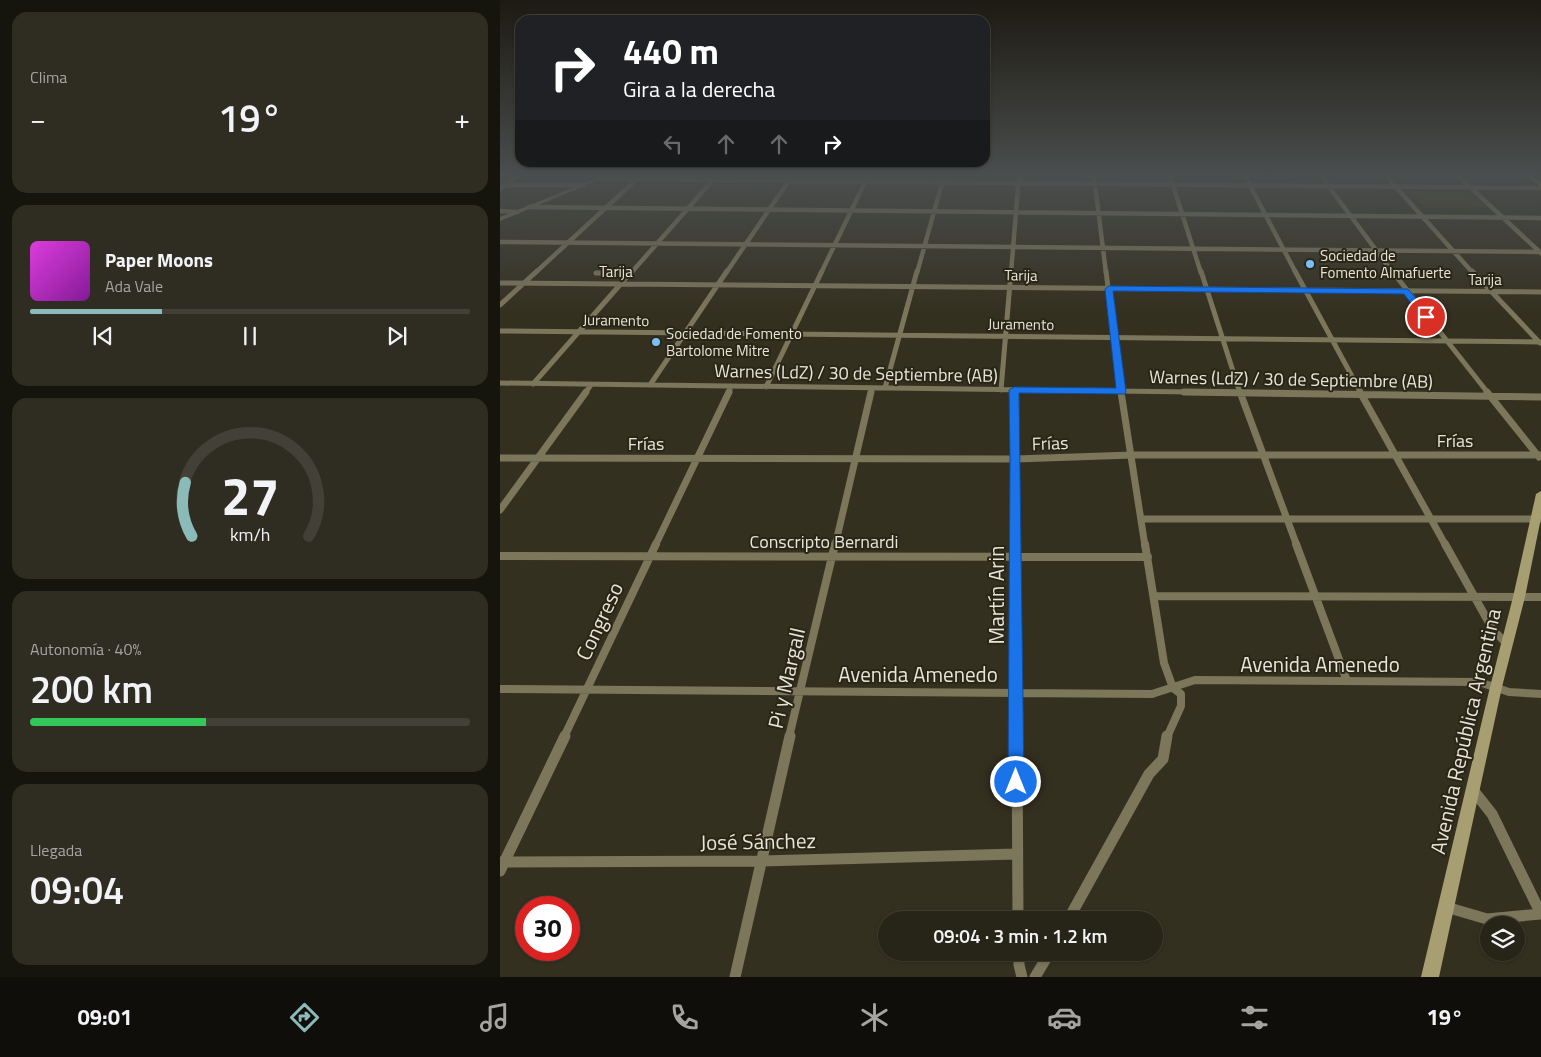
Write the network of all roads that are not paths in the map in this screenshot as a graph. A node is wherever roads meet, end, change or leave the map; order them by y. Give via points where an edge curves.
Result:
1 (591, 222) edge
2 (676, 222) edge
3 (761, 222) edge
4 (847, 222) edge
5 (931, 222) edge
6 (1015, 222) edge
7 (1100, 222) edge
8 (1185, 222) edge
9 (1270, 222) edge
10 (1354, 222) edge
11 (1426, 222) edge
12 (1508, 222) edge
13 (500, 242) edge
14 (568, 243) junction
15 (657, 243) junction
16 (745, 244) junction
17 (835, 245) junction
18 (925, 246) junction
19 (1014, 247) junction
20 (1103, 248) junction
21 (1194, 249) junction
22 (1284, 250) junction
23 (1376, 251) junction
24 (1454, 252) junction
25 (1541, 252) edge
26 (596, 273) dead end
27 (631, 273) junction
28 (500, 282) edge
29 (524, 283) junction
30 (622, 284) junction
31 (718, 285) junction
32 (815, 286) junction
33 (913, 287) junction
34 (1010, 288) junction
35 (1109, 289) junction
36 (1207, 290) junction
37 (1305, 291) junction
38 (1407, 292) junction
39 (1492, 292) junction
40 (1541, 292) edge
41 (500, 305) edge
42 (500, 331) edge
43 (578, 332) junction
44 (685, 333) junction
45 (792, 334) junction
46 (900, 335) junction
47 (1006, 337) junction
48 (1114, 338) junction
49 (1224, 339) junction
50 (1331, 340) junction
51 (1446, 342) junction
52 (1541, 343) edge
53 (500, 383) edge
54 (533, 384) junction
55 (591, 385) junction
56 (650, 385) junction
57 (731, 387) junction
58 (766, 387) junction
59 (872, 388) junction
60 (885, 388) junction
61 (1001, 390) junction
62 (1014, 390) junction
63 (1121, 392) junction
64 (1240, 393) junction
65 (1361, 395) junction
66 (1488, 396) junction
67 (1541, 397) edge
68 (1132, 455) junction
69 (1263, 455) junction
70 (1395, 455) junction
71 (1539, 456) edge
72 (500, 458) edge
73 (537, 458) junction
74 (697, 458) junction
75 (856, 458) junction
76 (1016, 459) junction
77 (1541, 494) edge
78 (500, 510) edge
79 (1142, 518) junction
80 (1286, 518) junction
81 (1431, 519) junction
82 (1538, 519) edge
83 (500, 556) edge
84 (649, 556) junction
85 (833, 556) junction
86 (1148, 557) junction
87 (1016, 558) junction
88 (1154, 596) junction
89 (1314, 597) junction
90 (1474, 597) junction
91 (1519, 597) junction
92 (1541, 597) edge
93 (1507, 644) junction
94 (1347, 680) junction
95 (1496, 687) junction
96 (1172, 688) junction
97 (500, 689) edge
98 (585, 690) junction
99 (801, 691) junction
100 (1016, 692) junction
101 (1541, 694) edge
102 (1473, 790) junction
103 (1016, 854) junction
104 (760, 861) junction
105 (501, 865) edge
106 (1446, 907) junction
107 (1018, 911) edge
108 (1073, 911) edge
109 (1541, 914) edge
110 (1019, 961) edge
111 (1045, 961) edge
112 (735, 977) edge
113 (1022, 977) edge
114 (1036, 977) edge
115 (1430, 977) edge

1 - 14 street
2 - 15 street
3 - 16 street
4 - 17 street
5 - 18 street
6 - 19 street
7 - 20 street
8 - 21 street
9 - 22 street
10 - 23 street
11 - 24 street
12 - 25 street
13 - 14 street
14 - 15 street
14 - 29 street
15 - 16 street
15 - 27 street
16 - 17 street
16 - 31 street
17 - 18 street
17 - 32 street
18 - 19 street
18 - 33 street
19 - 20 street
19 - 34 street
20 - 21 street
20 - 35 street
21 - 22 street
21 - 36 street
22 - 23 street
22 - 37 street
23 - 24 street
23 - 38 street
24 - 25 street
24 - 39 street
26 - 27 street
27 - 30 street
28 - 29 street, Tarija
29 - 30 street, Tarija
29 - 41 street
30 - 31 street, Tarija
30 - 43 street
31 - 32 street, Tarija
31 - 44 street
32 - 33 street, Tarija
32 - 45 street
33 - 34 street, Tarija
33 - 46 street
34 - 35 street, Tarija
34 - 47 street
35 - 36 street, Tarija
35 - 48 street
36 - 37 street, Tarija
36 - 49 street
37 - 38 street, Tarija
37 - 50 street
38 - 39 street, Tarija
38 - 51 street
39 - 40 street, Tarija
39 - 52 street
42 - 43 street, Juramento
43 - 44 street, Juramento
43 - 54 street
44 - 45 street, Juramento
44 - 56 street
45 - 46 street, Juramento
45 - 58 street
46 - 47 street, Juramento
46 - 60 street
47 - 48 street, Juramento
47 - 61 street
48 - 49 street, Juramento
48 - 63 street
49 - 50 street, Juramento
49 - 64 street
50 - 51 street, Juramento
50 - 65 street
51 - 52 street, Juramento
51 - 66 street
53 - 54 street, Warnes (LdZ) / 30 de Septiembre (AB)
54 - 55 street, Warnes (LdZ) / 30 de Septiembre (AB)
55 - 56 street, Warnes (LdZ) / 30 de Septiembre (AB)
55 - 73 street
56 - 57 street, Warnes (LdZ) / 30 de Septiembre (AB)
57 - 58 street, Warnes (LdZ) / 30 de Septiembre (AB)
57 - 74 street, Congreso
58 - 59 street, Warnes (LdZ) / 30 de Septiembre (AB)
59 - 60 street, Warnes (LdZ) / 30 de Septiembre (AB)
59 - 75 street, Pi y Margall
60 - 61 street, Warnes (LdZ) / 30 de Septiembre (AB)
61 - 62 street, Warnes (LdZ) / 30 de Septiembre (AB)
62 - 63 street, Warnes (LdZ) / 30 de Septiembre (AB)
62 - 76 street, Martín Arin
63 - 64 street, Warnes (LdZ) / 30 de Septiembre (AB)
63 - 68 street
64 - 65 street, Warnes (LdZ) / 30 de Septiembre (AB)
64 - 69 street
65 - 66 street, Warnes (LdZ) / 30 de Septiembre (AB)
65 - 70 street
66 - 67 street, Warnes (LdZ) / 30 de Septiembre (AB)
66 - 71 street
68 - 69 street, Frías
68 - 76 street, Frías
68 - 79 street
69 - 70 street, Frías
69 - 80 street
70 - 71 street, Frías
70 - 81 street
72 - 73 street, Frías
73 - 74 street, Frías
73 - 78 street
74 - 75 street, Frías
74 - 84 street, Congreso
75 - 76 street, Frías
75 - 85 street, Pi y Margall
76 - 87 street, Martín Arin
77 - 82 main road, Avenida República Argentina
79 - 80 street
79 - 86 street
80 - 81 street
80 - 89 street
81 - 82 street
81 - 90 street
82 - 91 main road, Avenida República Argentina
83 - 84 street, Conscripto Bernardi
84 - 85 street, Conscripto Bernardi
84 - 98 street, Congreso
85 - 87 street, Conscripto Bernardi
85 - 99 street, Pi y Margall
86 - 87 street, Conscripto Bernardi
86 - 88 street
87 - 100 street, Martín Arin
88 - 89 street
88 - 96 street via 1164,663
89 - 90 street
89 - 94 street
90 - 91 street
90 - 93 street via 1493,630
91 - 92 street
91 - 93 main road, Avenida República Argentina
93 - 95 main road, Avenida República Argentina
94 - 95 street, Avenida Amenedo via 1478,682
94 - 96 street, Avenida Amenedo via 1195,680
95 - 101 street, Avenida Amenedo via 1509,692
95 - 102 main road, Avenida República Argentina
96 - 100 street, Avenida Amenedo via 1152,694
96 - 108 street via 1182,697 1166,737 1162,762 1149,774
97 - 98 street, Avenida Amenedo
98 - 99 street, Avenida Amenedo
98 - 105 street, Congreso
99 - 100 street, Avenida Amenedo
99 - 104 street, Pi y Margall
100 - 103 street, Martín Arin
102 - 106 main road, Avenida República Argentina
102 - 109 street via 1492,814
103 - 104 street, José Sánchez
103 - 107 street, Martín Arin
104 - 105 street, José Sánchez
104 - 112 street, Pi y Margall
106 - 109 street via 1487,919
106 - 115 main road, Avenida República Argentina
110 - 113 street
111 - 114 street

